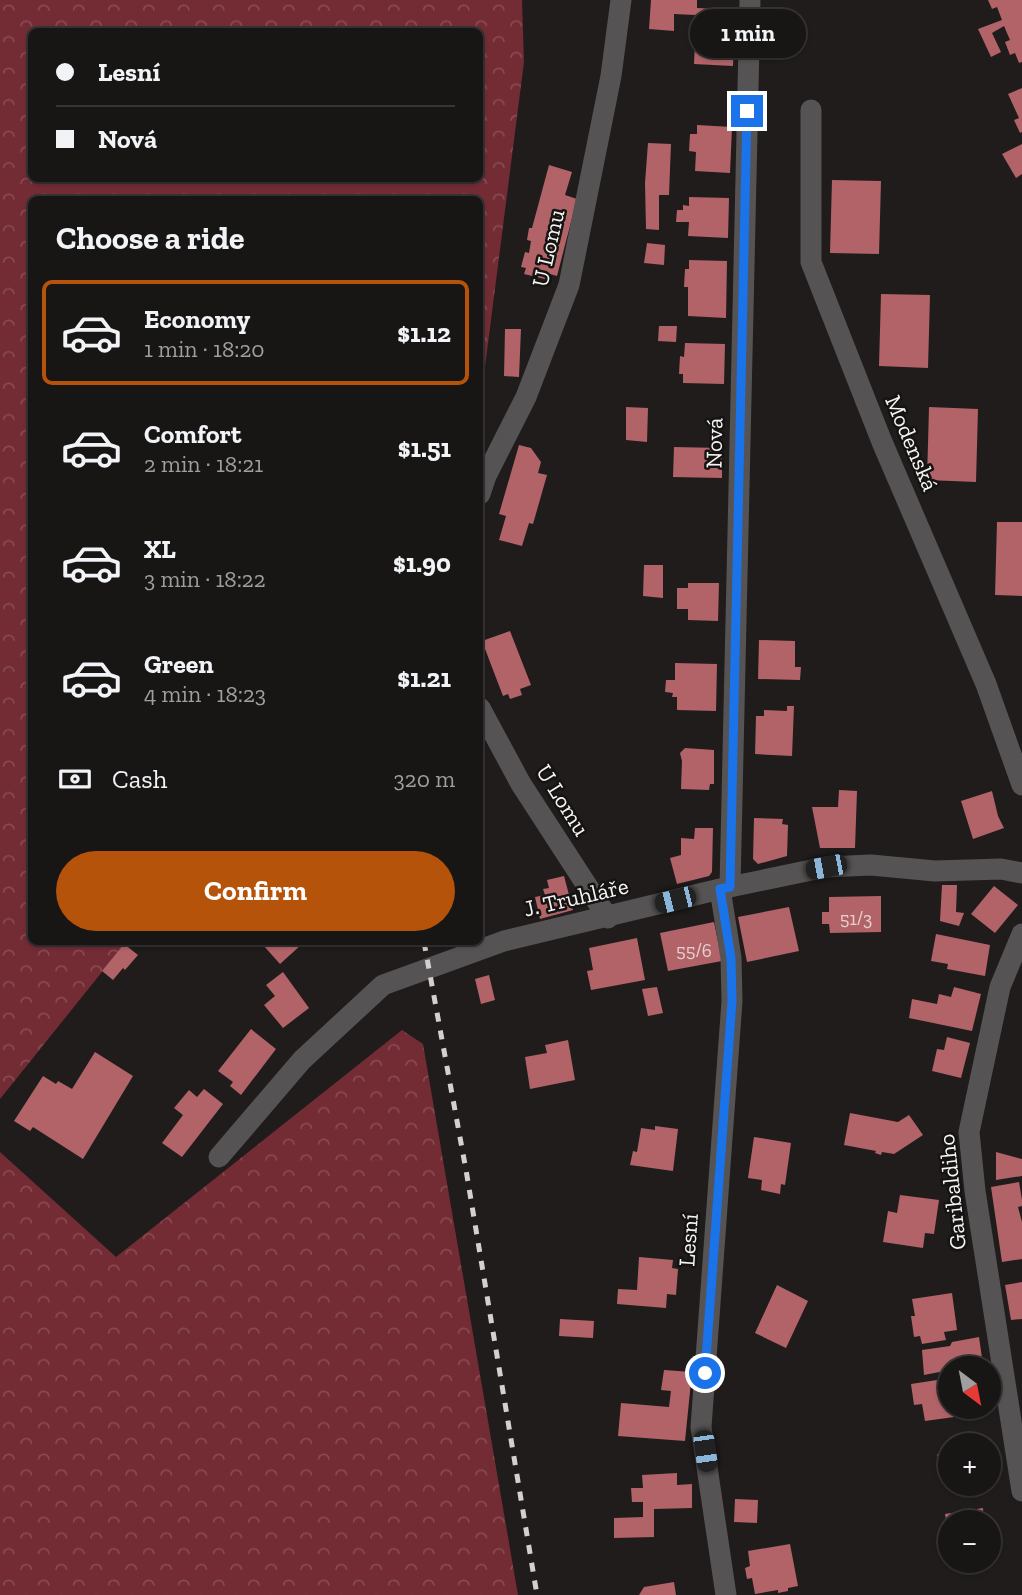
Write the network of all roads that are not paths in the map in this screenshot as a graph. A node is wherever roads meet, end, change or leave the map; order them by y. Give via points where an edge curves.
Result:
1 (621, 0) edge
2 (750, 0) edge
3 (811, 110) dead end
4 (483, 485) edge
5 (483, 714) edge
6 (1022, 785) edge
7 (1022, 873) edge
8 (725, 888) junction
9 (608, 918) junction
10 (1022, 933) edge
11 (219, 1157) dead end
12 (1022, 1491) edge
13 (726, 1595) edge

1 - 4 street, U Lomu via 611,76 569,285 526,397
2 - 8 street, Nová
3 - 6 street, Modenská via 811,262 986,684
5 - 9 street, U Lomu via 521,785
7 - 8 street, J. Truhláře via 860,865 826,867
8 - 9 street, J. Truhláře
8 - 13 street, Lesní via 732,1001 701,1427
9 - 11 street, J. Truhláře via 504,941 383,985 302,1060
10 - 12 street, Garibaldiho via 1000,987 969,1132

